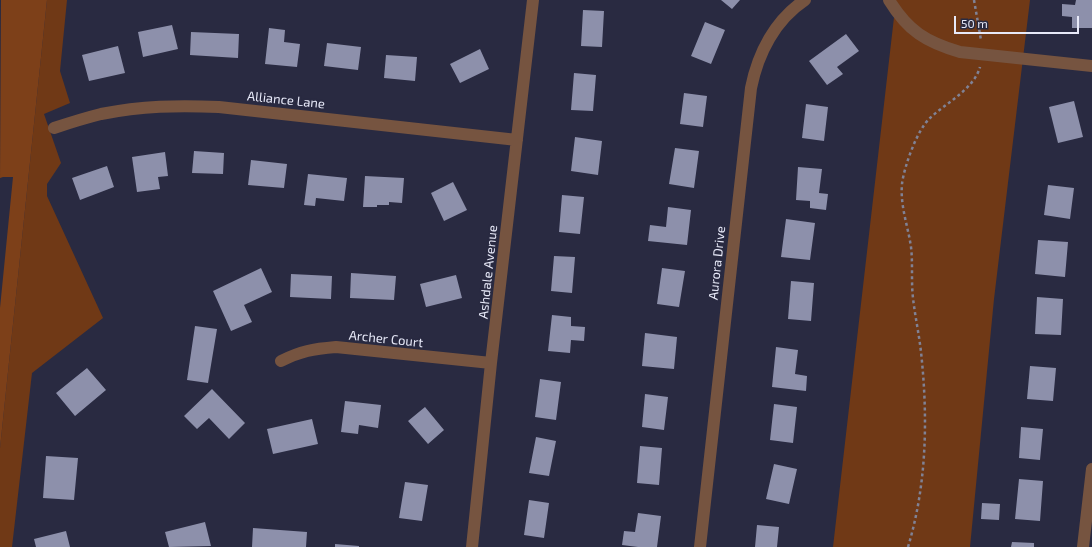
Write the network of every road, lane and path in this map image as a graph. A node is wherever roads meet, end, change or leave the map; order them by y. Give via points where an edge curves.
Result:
1 (533, 0) edge
2 (805, 0) edge
3 (889, 0) edge
4 (974, 0) edge
5 (982, 54) junction
6 (1092, 66) edge
7 (54, 128) dead end
8 (517, 140) junction
9 (281, 361) dead end
10 (491, 363) junction
11 (1092, 469) edge
12 (472, 547) edge
13 (700, 547) edge
14 (908, 547) edge
15 (1083, 547) edge

1 - 8 street, Ashdale Avenue
2 - 13 street, Aurora Drive via 785,17 771,36 762,52 751,88
3 - 5 street via 897,14 923,38 941,47
4 - 5 path
5 - 6 street
5 - 14 path via 979,70 972,83 929,119 920,132 906,165 902,184 902,204 911,248 912,297 921,352 925,407 921,491
7 - 8 street, Alliance Lane via 100,115 139,108 179,105 219,107
8 - 10 street, Ashdale Avenue
9 - 10 street, Archer Court via 296,353 336,347
10 - 12 street, Ashdale Avenue
11 - 15 street

